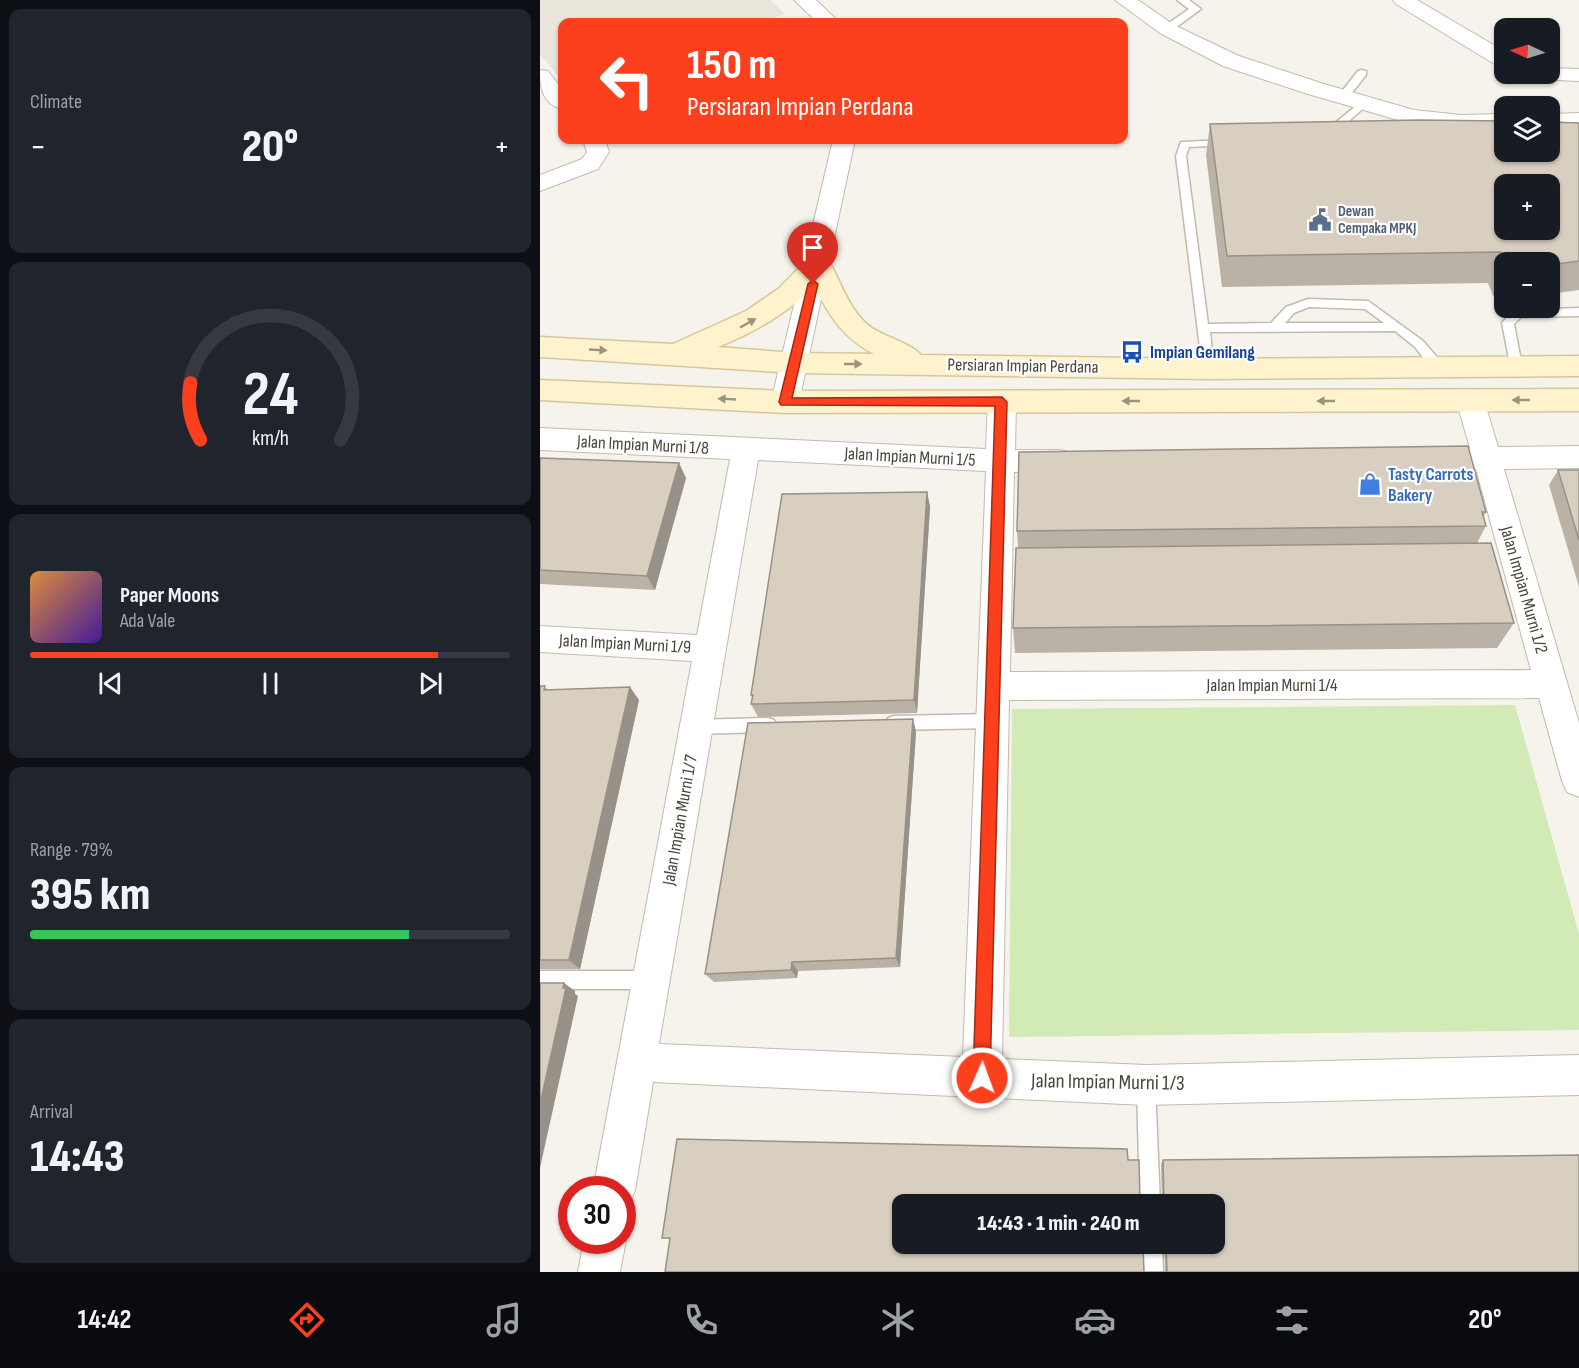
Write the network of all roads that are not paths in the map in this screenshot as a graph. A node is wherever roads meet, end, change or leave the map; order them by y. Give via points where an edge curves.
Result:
1 (1125, 0) edge
2 (1182, 0) edge
3 (1403, 0) edge
4 (807, 1) edge
5 (825, 18) edge
6 (1167, 29) junction
7 (1494, 54) edge
8 (1362, 73) dead end
9 (1560, 75) edge
10 (1579, 75) edge
11 (540, 76) edge
12 (558, 97) edge
13 (1353, 100) junction
14 (1579, 120) edge
15 (1560, 121) edge
16 (1494, 122) edge
17 (1322, 140) edge
18 (1243, 143) edge
19 (595, 144) edge
20 (843, 144) edge
21 (540, 184) edge
22 (818, 264) junction
23 (1579, 312) edge
24 (1398, 327) junction
25 (1203, 328) junction
26 (1274, 328) junction
27 (540, 347) edge
28 (675, 354) junction
29 (795, 363) junction
30 (920, 364) junction
31 (1437, 366) junction
32 (1516, 366) junction
33 (1579, 366) edge
34 (1208, 369) junction
35 (540, 390) edge
36 (1470, 400) junction
37 (1579, 400) edge
38 (785, 402) junction
39 (1002, 402) junction
40 (540, 439) edge
41 (746, 450) junction
42 (1579, 457) edge
43 (1486, 458) junction
44 (1403, 459) edge
45 (1083, 461) edge
46 (999, 462) junction
47 (540, 639) edge
48 (710, 649) junction
49 (1551, 684) junction
50 (993, 686) junction
51 (992, 721) junction
52 (874, 723) edge
53 (779, 725) edge
54 (696, 727) junction
55 (1579, 781) edge
56 (540, 980) edge
57 (651, 980) junction
58 (637, 1062) junction
59 (1579, 1076) edge
60 (982, 1078) junction
61 (1146, 1085) junction
62 (617, 1176) edge
63 (1150, 1194) edge
64 (602, 1254) edge
65 (1152, 1254) edge
66 (599, 1272) edge
67 (1153, 1272) edge

1 - 6 street
2 - 6 lane via 1196,9
3 - 7 street
4 - 5 street
6 - 13 street via 1231,61
8 - 13 lane
9 - 10 street
11 - 12 street
13 - 16 street via 1412,117
13 - 17 lane
14 - 15 street
18 - 25 lane via 1185,144 1181,156
19 - 21 street via 598,152 590,164
20 - 22 street
28 -> 22 street via 739,328 772,309 801,286
22 - 29 street
22 - 30 street via 840,314 855,332
23 - 32 lane via 1518,313 1508,323
24 - 26 lane
24 - 26 lane via 1368,305 1308,303 1290,310
24 - 31 lane
25 - 26 lane
25 - 34 lane
27 -> 28 street, Persiaran Impian Perdana
28 - 29 street, Persiaran Impian Perdana
29 -> 30 street, Persiaran Impian Perdana
29 - 38 street
30 - 34 street, Persiaran Impian Perdana
31 - 32 street, Persiaran Impian Perdana
31 - 34 street, Persiaran Impian Perdana
32 - 33 street, Persiaran Impian Perdana
38 -> 35 street, Persiaran Impian Perdana
37 -> 36 street, Persiaran Impian Perdana
36 -> 39 street, Persiaran Impian Perdana
36 - 43 street, Jalan Impian Murni 1/2
38 - 39 street, Persiaran Impian Perdana
39 - 46 street
40 - 41 street, Jalan Impian Murni 1/8
41 - 46 street, Jalan Impian Murni 1/5
41 - 48 street, Jalan Impian Murni 1/7
42 - 43 street
43 - 44 street
43 - 49 street, Jalan Impian Murni 1/2 via 1510,561
45 - 46 street, Jalan Impian Murni 1/5
46 - 50 street via 1002,567
47 - 48 street, Jalan Impian Murni 1/9
48 - 54 street, Jalan Impian Murni 1/7
49 - 50 street, Jalan Impian Murni 1/4
49 - 55 street, Jalan Impian Murni 1/2
50 - 51 street
51 - 52 lane
51 - 60 street
53 - 54 lane
54 - 57 street, Jalan Impian Murni 1/7
56 - 57 lane
57 - 58 street, Jalan Impian Murni 1/7
58 - 60 street, Jalan Impian Murni 1/3
58 - 62 street, Jalan Impian Murni 1/7
59 - 61 street, Jalan Impian Murni 1/3
60 - 61 street, Jalan Impian Murni 1/3
61 - 63 lane
64 - 66 street
65 - 67 lane

